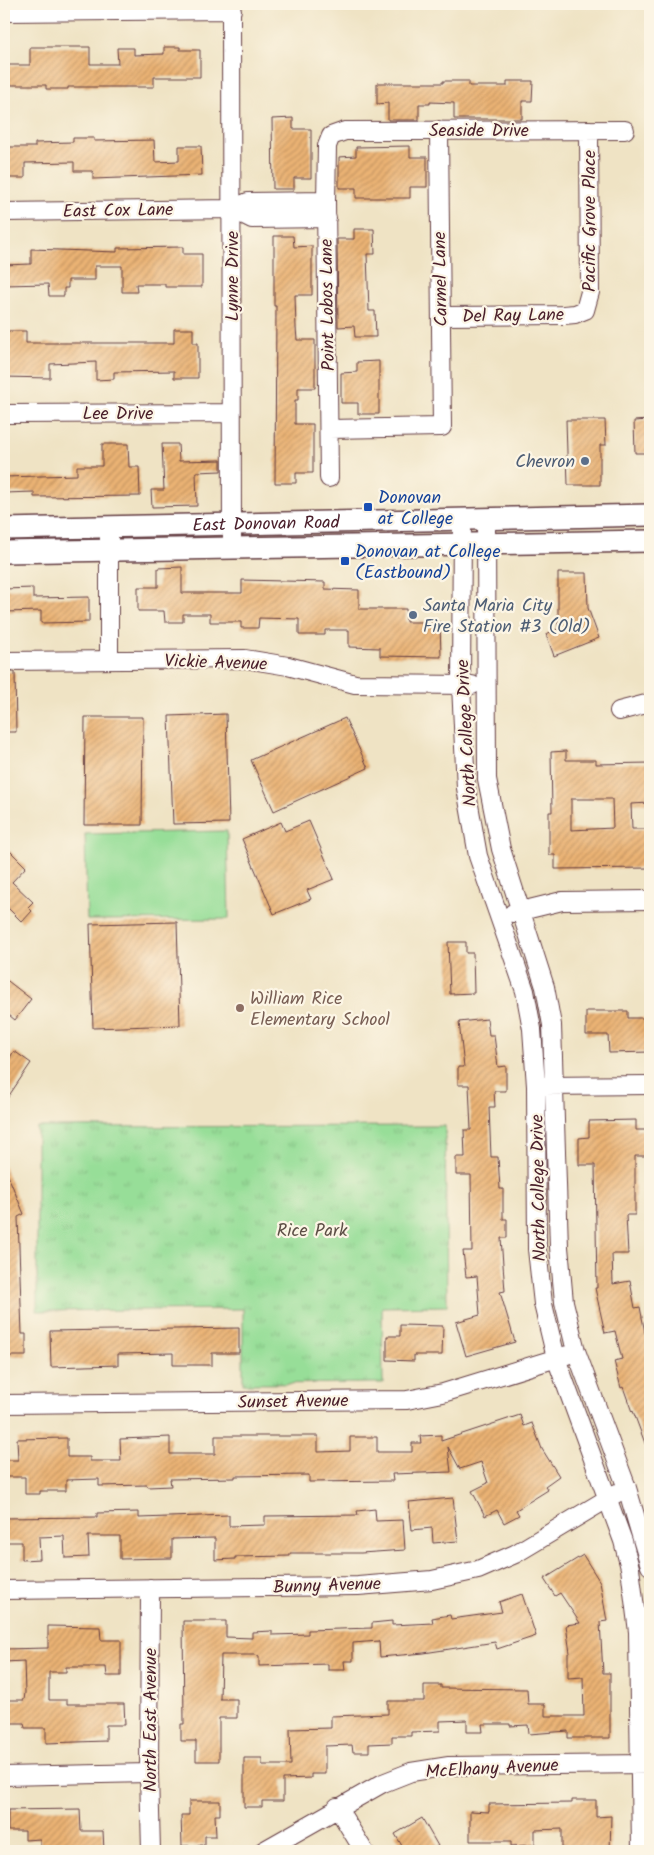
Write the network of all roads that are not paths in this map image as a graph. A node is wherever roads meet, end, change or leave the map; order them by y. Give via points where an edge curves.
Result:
1 (232, 7) edge
2 (4, 12) edge
3 (439, 130) junction
4 (588, 130) junction
5 (625, 130) dead end
6 (334, 135) joint
7 (232, 209) junction
8 (327, 210) junction
9 (4, 212) edge
10 (585, 310) joint
11 (441, 316) junction
12 (231, 413) junction
13 (4, 414) edge
14 (329, 430) junction
15 (329, 478) dead end
16 (650, 515) edge
17 (486, 519) junction
18 (462, 520) junction
19 (232, 526) junction
20 (109, 528) junction
21 (4, 529) edge
22 (650, 542) edge
23 (485, 543) junction
24 (462, 544) junction
25 (232, 548) junction
26 (109, 551) junction
27 (4, 552) edge
28 (110, 660) junction
29 (4, 661) edge
30 (461, 685) junction
31 (485, 685) junction
32 (650, 703) edge
33 (619, 711) dead end
34 (650, 900) edge
35 (522, 910) junction
36 (500, 918) junction
37 (650, 1084) edge
38 (536, 1086) junction
39 (555, 1086) junction
40 (576, 1351) junction
41 (556, 1358) junction
42 (4, 1404) edge
43 (627, 1488) junction
44 (607, 1498) junction
45 (650, 1566) edge
46 (150, 1588) junction
47 (4, 1590) edge
48 (644, 1632) edge
49 (645, 1764) edge
50 (149, 1773) junction
51 (4, 1776) edge
52 (337, 1807) junction
53 (151, 1851) edge
54 (263, 1851) edge
55 (364, 1851) edge
56 (641, 1851) edge

1 - 2 street
1 - 7 street, Lynne Drive
3 - 4 street, Seaside Drive
3 - 6 street, Seaside Drive via 345,131
3 - 11 street, Carmel Lane
4 - 5 street, Seaside Drive
4 - 10 street, Pacific Grove Place via 590,292
6 - 8 street, Point Lobos Lane via 327,146
7 - 8 street, East Cox Lane via 248,202
7 - 9 street, East Cox Lane
7 - 12 street, Lynne Drive
8 - 14 street, Point Lobos Lane
10 - 11 street, Del Ray Lane via 564,315
11 - 14 street, Carmel Lane via 442,427
12 - 13 street, Lee Drive
12 - 19 street, Lynne Drive
14 - 15 street, Point Lobos Lane
16 - 17 main road, East Donovan Road
17 - 18 main road, East Donovan Road
17 - 23 street, North College Drive
18 - 19 main road, East Donovan Road
18 - 24 street, North College Drive
19 - 20 main road, East Donovan Road
19 - 25 street, Lynne Drive
20 - 21 main road, East Donovan Road
20 - 26 street
22 - 23 main road, East Donovan Road
23 - 24 main road, East Donovan Road
23 - 31 street, North College Drive
24 - 25 main road, East Donovan Road
24 - 30 street, North College Drive
25 - 26 main road, East Donovan Road
26 - 27 main road, East Donovan Road
26 - 28 street
28 - 29 street, Vickie Avenue
28 - 30 street, Vickie Avenue via 245,659 288,666 355,684
30 - 31 street, Vickie Avenue
30 - 36 street, North College Drive via 466,788 478,856
31 - 35 street, North College Drive via 489,794 501,849
32 - 33 street
34 - 35 street via 562,901
35 - 36 street
35 - 39 street, North College Drive via 545,987 552,1025
36 - 38 street, North College Drive via 525,991 532,1029
37 - 39 street
38 - 39 street
38 - 41 street, North College Drive via 537,1249 543,1304
39 - 40 street, North College Drive via 559,1247 564,1302
40 - 41 street, Sunset Avenue
40 - 43 street, North College Drive
41 - 42 street, Sunset Avenue via 443,1394 407,1400
41 - 44 street, North College Drive
43 - 44 street, Bunny Avenue
43 - 45 street, North College Drive
44 - 46 street, Bunny Avenue via 515,1554 478,1570 432,1580 358,1586
44 - 48 street, North College Drive via 630,1568
46 - 47 street, Bunny Avenue
46 - 50 street, North East Avenue
48 - 49 street, North College Drive
49 - 52 street, McElhany Avenue via 449,1766 411,1772 383,1782
49 - 56 street, North College Drive
50 - 51 street
50 - 53 street, North East Avenue
52 - 54 street, McElhany Avenue
52 - 55 street

